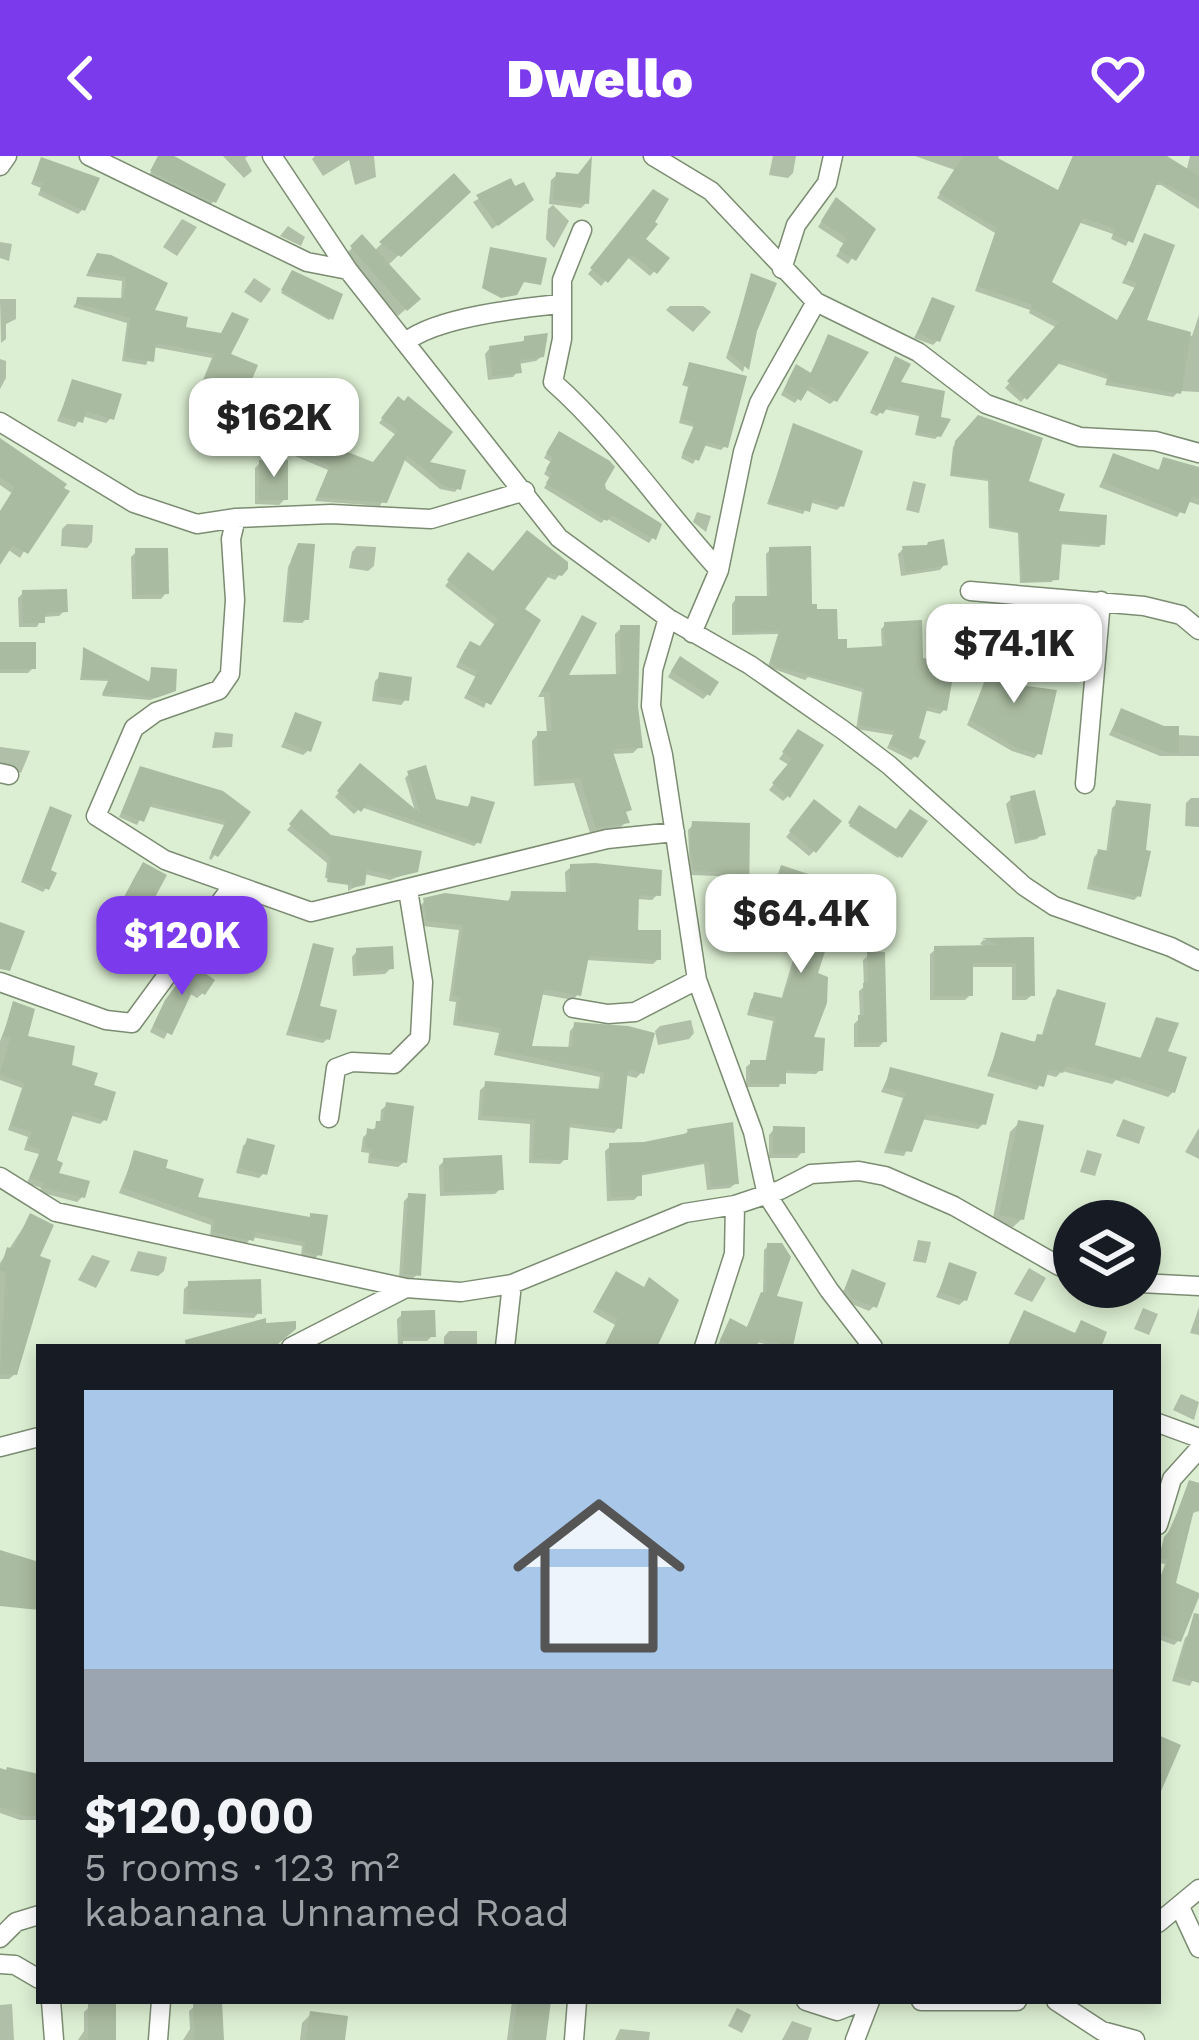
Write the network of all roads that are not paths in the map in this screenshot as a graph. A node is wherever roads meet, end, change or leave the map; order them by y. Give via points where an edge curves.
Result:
1 (7, 156) edge
2 (89, 156) edge
3 (272, 156) edge
4 (653, 156) edge
5 (833, 156) edge
6 (0, 166) edge
7 (582, 230) dead end
8 (782, 269) junction
9 (347, 270) junction
10 (816, 302) junction
11 (560, 304) junction
12 (407, 341) junction
13 (0, 422) edge
14 (1199, 453) edge
15 (525, 491) junction
16 (236, 518) junction
17 (719, 570) junction
18 (970, 591) dead end
19 (1101, 601) junction
20 (668, 618) junction
21 (1199, 630) edge
22 (692, 634) junction
23 (1085, 784) dead end
24 (676, 832) junction
25 (233, 885) junction
26 (408, 890) junction
27 (1199, 961) edge
28 (697, 980) junction
29 (0, 982) edge
30 (573, 1007) dead end
31 (328, 1118) dead end
32 (0, 1177) edge
33 (767, 1195) junction
34 (735, 1205) junction
35 (1053, 1263) edge
36 (512, 1284) junction
37 (1161, 1284) edge
38 (1199, 1286) edge
39 (406, 1288) junction
40 (298, 1344) edge
41 (505, 1344) edge
42 (705, 1344) edge
43 (871, 1344) edge
44 (1161, 1424) edge
45 (36, 1438) edge
46 (1199, 1438) edge
47 (0, 1447) edge
48 (1199, 1449) edge
49 (1161, 1516) edge
50 (1199, 1889) edge
51 (1180, 1906) junction
52 (8, 1920) edge
53 (1161, 1921) edge
54 (0, 1938) edge
55 (1199, 1948) edge
56 (0, 1964) edge
57 (36, 1976) edge
58 (51, 2004) edge
59 (161, 2004) edge
60 (577, 2004) edge
61 (815, 2004) edge
62 (858, 2004) edge
63 (866, 2004) edge
64 (1061, 2004) edge
65 (54, 2040) edge
66 (158, 2040) edge
67 (574, 2040) edge
68 (855, 2040) edge
69 (1135, 2040) edge

1 - 6 street
2 - 9 street via 307,262
3 - 9 street
4 - 8 street via 711,191
5 - 8 street
7 - 11 street
8 - 10 street
9 - 12 street
10 - 14 street via 918,352 986,404 1080,437 1155,440
10 - 17 street via 758,403
11 - 12 street via 490,313
11 - 17 street via 553,382
12 - 15 street
13 - 16 street via 156,512 197,524
15 - 16 street via 431,519
15 - 20 street via 560,538
16 - 25 street via 230,674 219,690 134,728 96,816 165,860
17 - 22 street
18 - 19 street
19 - 21 street via 1168,610
19 - 23 street
20 - 22 street
20 - 24 street via 651,706
22 - 27 street via 858,742 1054,906
24 - 26 street via 608,839
24 - 28 street
25 - 26 street via 310,912
25 - 29 street via 131,1023
26 - 31 street via 423,982 420,1038 394,1064 336,1068
28 - 30 street via 635,1012
28 - 33 street via 753,1132
32 - 39 street via 56,1212
33 - 34 street
33 - 35 street via 811,1174 885,1176
33 - 43 street
34 - 36 street via 685,1213
34 - 42 street via 734,1254
36 - 39 street via 461,1292
36 - 41 street
37 - 38 street
39 - 40 street
44 - 46 street
45 - 47 street
48 - 49 street via 1172,1479
50 - 51 street
51 - 53 street
51 - 55 street
52 - 54 street
56 - 57 street
58 - 65 street
59 - 66 street
60 - 67 street
61 - 62 street via 837,2011
63 - 68 street
64 - 69 street via 1102,2031

